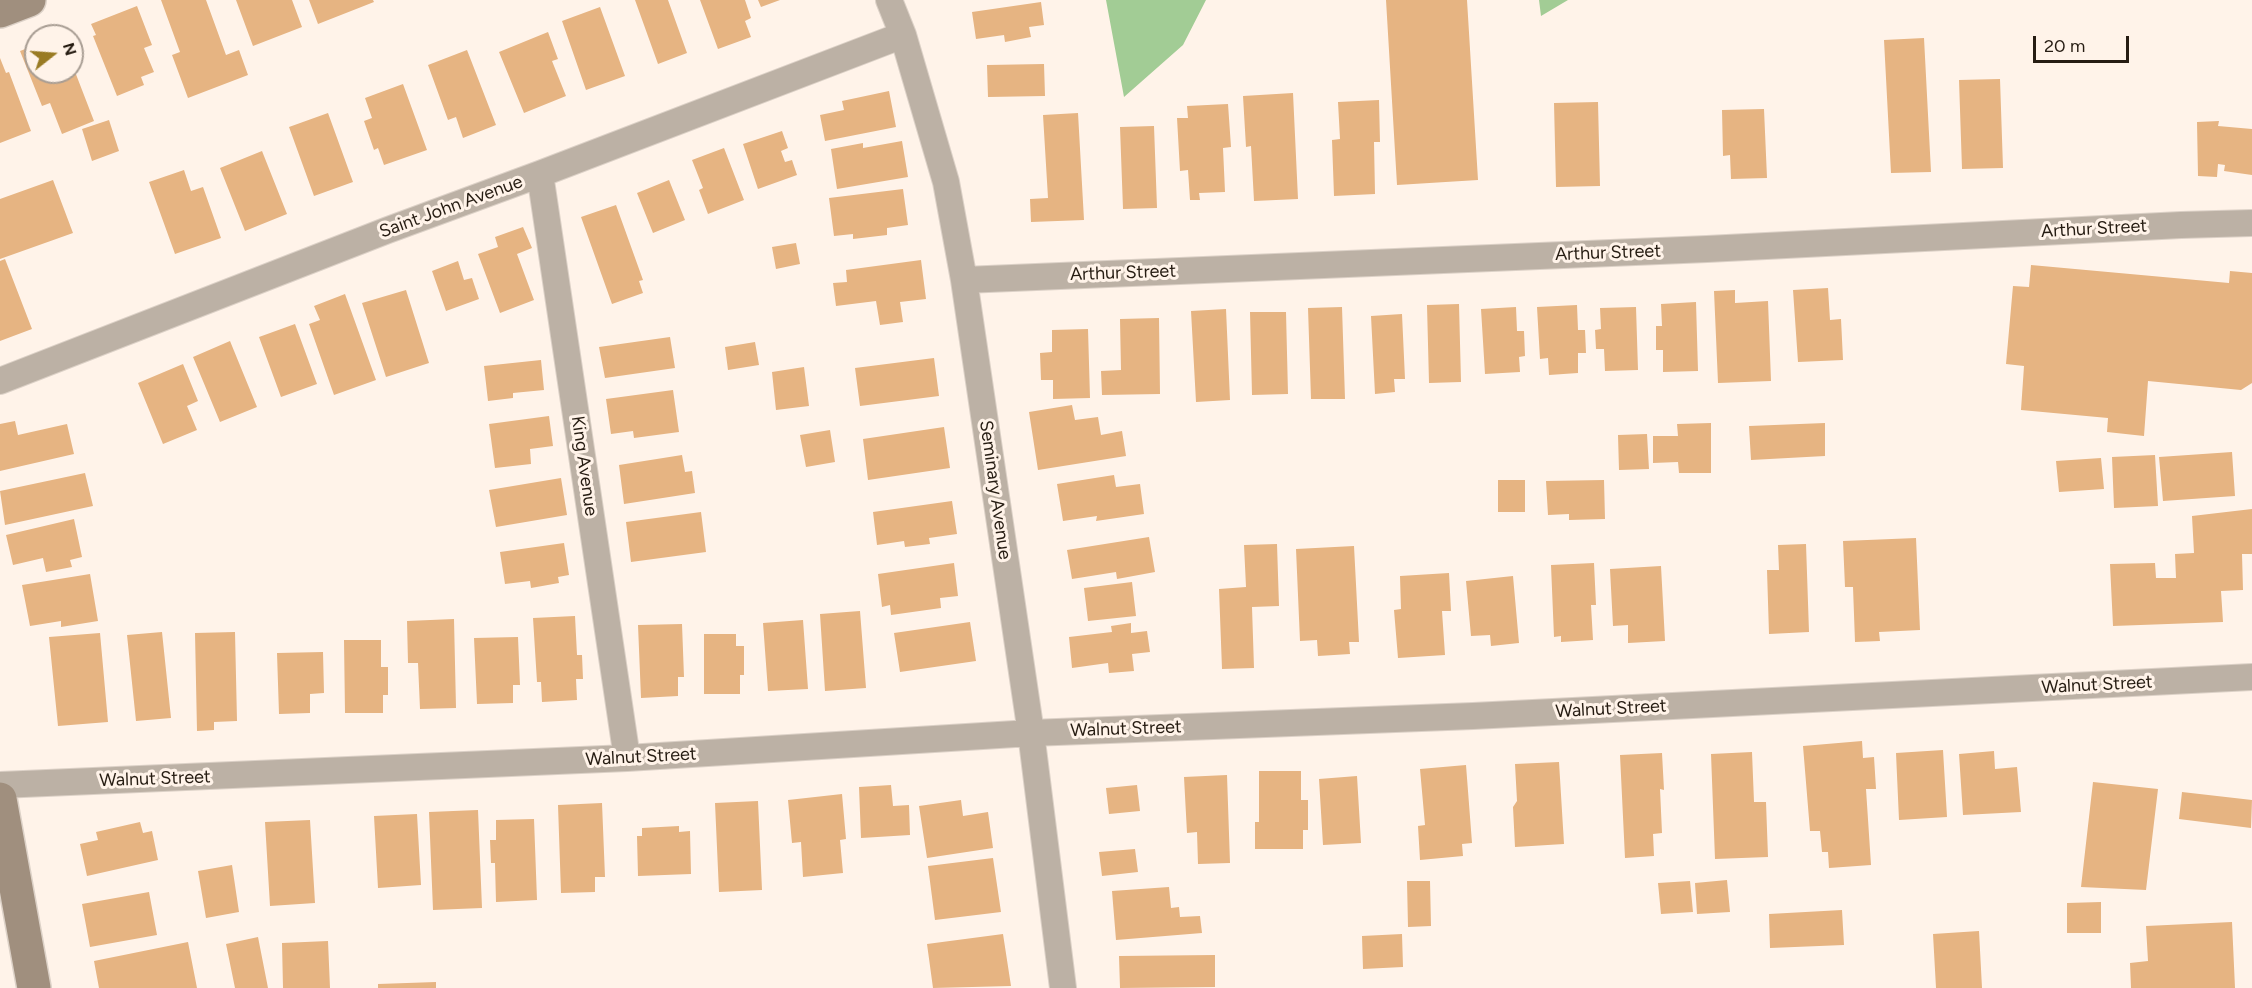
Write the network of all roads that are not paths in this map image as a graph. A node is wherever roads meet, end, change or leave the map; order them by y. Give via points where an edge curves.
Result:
1 (29, 0) edge
2 (889, 0) edge
3 (0, 11) edge
4 (903, 35) junction
5 (540, 174) junction
6 (2252, 223) edge
7 (964, 280) junction
8 (0, 381) edge
9 (2252, 677) edge
10 (1030, 732) junction
11 (627, 758) junction
12 (0, 785) edge
13 (0, 799) edge
14 (34, 988) edge
15 (1063, 988) edge

1 - 3 street
2 - 4 street, Seminary Avenue
4 - 5 street, Saint John Avenue
4 - 7 street, Seminary Avenue via 946,182
5 - 8 street, Saint John Avenue
5 - 11 street, King Avenue
6 - 7 street, Arthur Street
7 - 10 street, Seminary Avenue
9 - 10 street, Walnut Street via 1473,716
10 - 11 street, Walnut Street
10 - 15 street, Seminary Avenue
11 - 12 street, Walnut Street
13 - 14 street

